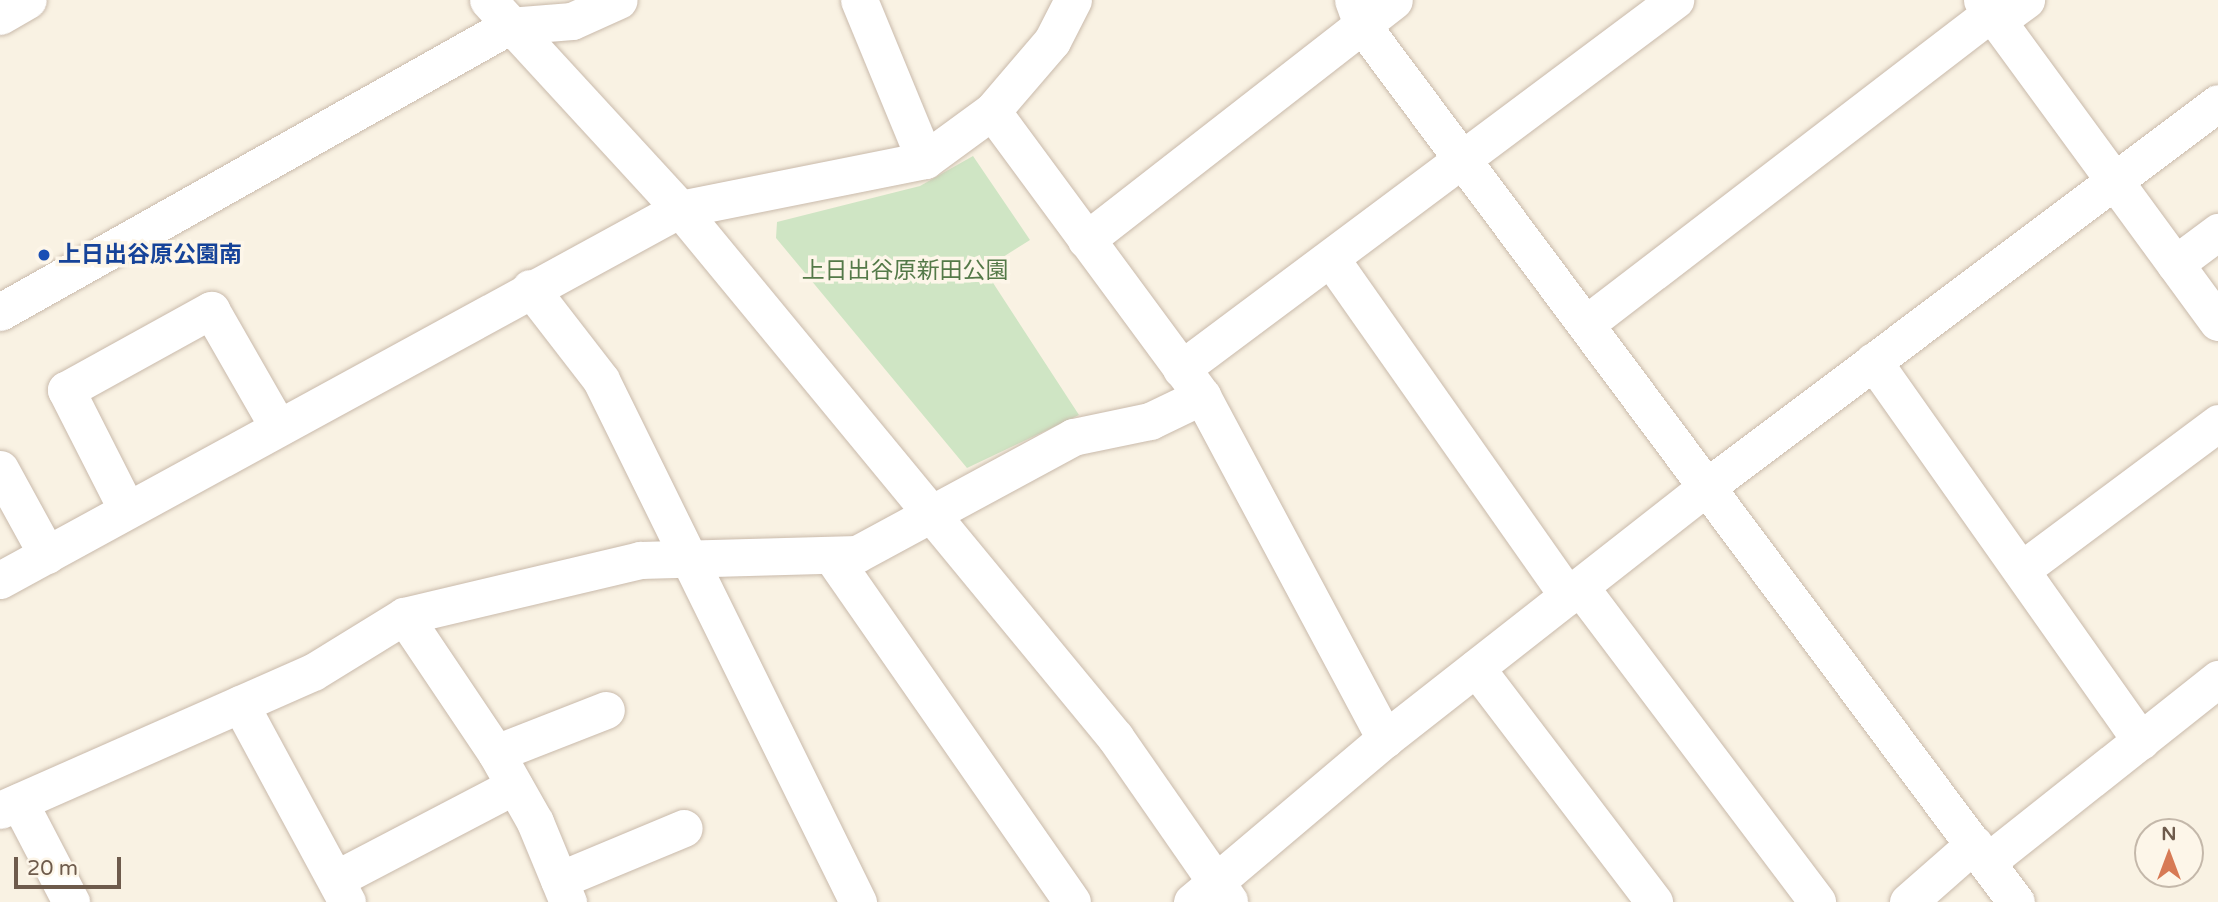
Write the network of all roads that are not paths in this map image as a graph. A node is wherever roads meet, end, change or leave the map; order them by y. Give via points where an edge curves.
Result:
1 (28, 0) edge
2 (619, 0) edge
3 (859, 0) edge
4 (1073, 0) edge
5 (1394, 0) edge
6 (1675, 0) edge
7 (1999, 8) edge
8 (499, 13) edge
9 (1358, 13) edge
10 (0, 16) edge
11 (2218, 103) edge
12 (992, 111) junction
13 (925, 160) junction
14 (1465, 161) junction
15 (2110, 178) junction
16 (680, 209) junction
17 (2218, 232) edge
18 (1086, 240) junction
19 (1331, 259) junction
20 (2175, 264) junction
21 (530, 288) junction
22 (0, 312) edge
23 (2218, 322) edge
24 (1587, 323) junction
25 (1873, 361) junction
26 (1191, 382) junction
27 (2218, 424) edge
28 (278, 428) junction
29 (0, 469) edge
30 (1709, 485) junction
31 (127, 510) junction
32 (932, 515) junction
33 (47, 555) junction
34 (831, 555) junction
35 (685, 559) junction
36 (2021, 570) junction
37 (0, 580) edge
38 (1574, 591) junction
39 (404, 616) junction
40 (1476, 668) junction
41 (2218, 679) edge
42 (240, 704) junction
43 (606, 710) dead end
44 (1385, 739) junction
45 (2141, 741) junction
46 (496, 753) junction
47 (514, 786) junction
48 (9, 806) edge
49 (684, 828) dead end
50 (1980, 853) junction
51 (341, 891) edge
52 (563, 891) edge
53 (1213, 895) edge
54 (71, 902) edge
55 (858, 902) edge
56 (1072, 902) edge
57 (1654, 902) edge
58 (1817, 902) edge
59 (1908, 902) edge
60 (2016, 902) edge

1 - 10 street
2 - 8 street via 572,21
3 - 13 street
4 - 12 street via 1052,41
5 - 9 street
6 - 14 street
7 - 15 street
7 - 24 street
8 - 16 street
8 - 22 street
9 - 14 street
9 - 18 street
11 - 15 street
12 - 13 street
12 - 18 street
13 - 16 street
14 - 19 street
14 - 24 street
15 - 20 street
15 - 25 street
16 - 21 street
16 - 32 street
17 - 20 street
18 - 26 street
19 - 26 street
19 - 38 street
20 - 23 street
21 - 28 street
21 - 35 street via 601,380
24 - 30 street
25 - 30 street
25 - 36 street
26 - 32 street via 1150,421 1073,437
26 - 44 street
27 - 36 street
28 - 31 street
28 - 31 street via 211,310 66,390
29 - 33 street
30 - 38 street
30 - 50 street
31 - 33 street
32 - 34 street via 857,554
32 - 53 street via 1115,737
33 - 37 street
34 - 35 street
34 - 56 street
35 - 39 street via 640,560
35 - 55 street
36 - 45 street
38 - 40 street
38 - 58 street
39 - 42 street via 313,672
39 - 46 street
40 - 44 street
40 - 57 street
41 - 45 street
42 - 48 street
42 - 51 street
43 - 46 street
44 - 53 street
45 - 50 street
46 - 47 street
47 - 51 street
47 - 52 street
48 - 54 street
49 - 52 street
50 - 59 street
50 - 60 street

